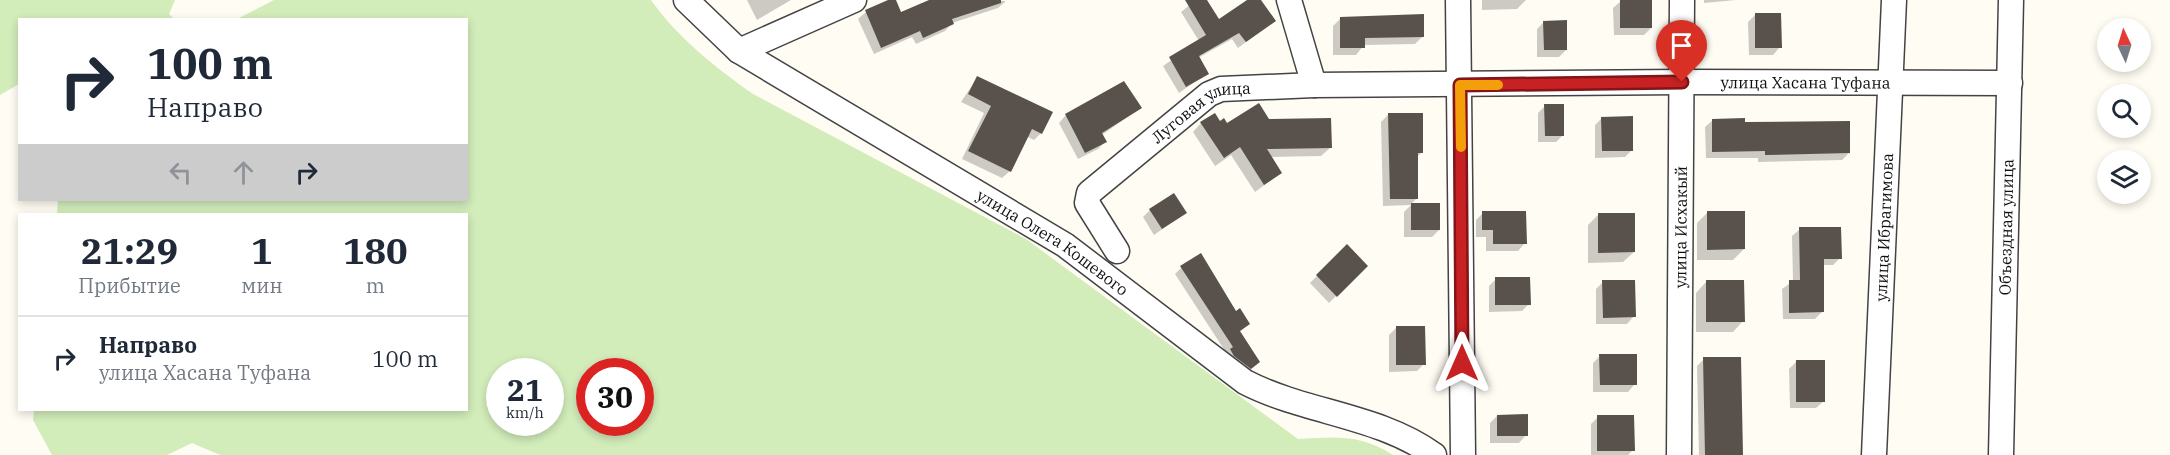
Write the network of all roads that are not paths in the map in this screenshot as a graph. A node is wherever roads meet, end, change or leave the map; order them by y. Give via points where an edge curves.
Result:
1 (686, 0) edge
2 (854, 0) edge
3 (1289, 0) edge
4 (1458, 0) edge
5 (1682, 0) edge
6 (1894, 0) edge
7 (2011, 0) edge
8 (739, 51) junction
9 (1682, 82) junction
10 (1891, 83) junction
11 (2010, 83) junction
12 (1314, 85) junction
13 (1460, 85) junction
14 (1117, 251) dead end
15 (1434, 455) edge
16 (1463, 455) edge
17 (1679, 455) edge
18 (1874, 455) edge
19 (2001, 455) edge

1 - 8 street, улица Олега Кошевого
2 - 8 street
3 - 12 street
4 - 13 street
5 - 9 street, улица Исхакый
6 - 10 street, улица Ибрагимова
7 - 11 street, Объездная улица
8 - 15 street, улица Олега Кошевого via 1065,245 1245,382 1272,396 1380,428
9 - 10 street, улица Хасана Туфана
9 - 13 street, улица Хасана Туфана
9 - 17 street, улица Исхакый
10 - 11 street, улица Хасана Туфана
10 - 18 street, улица Ибрагимова
11 - 19 street, Объездная улица
12 - 13 street, улица Хасана Туфана
12 - 14 street, Луговая улица via 1234,87 1209,94 1102,181 1089,193 1087,203
13 - 16 street

